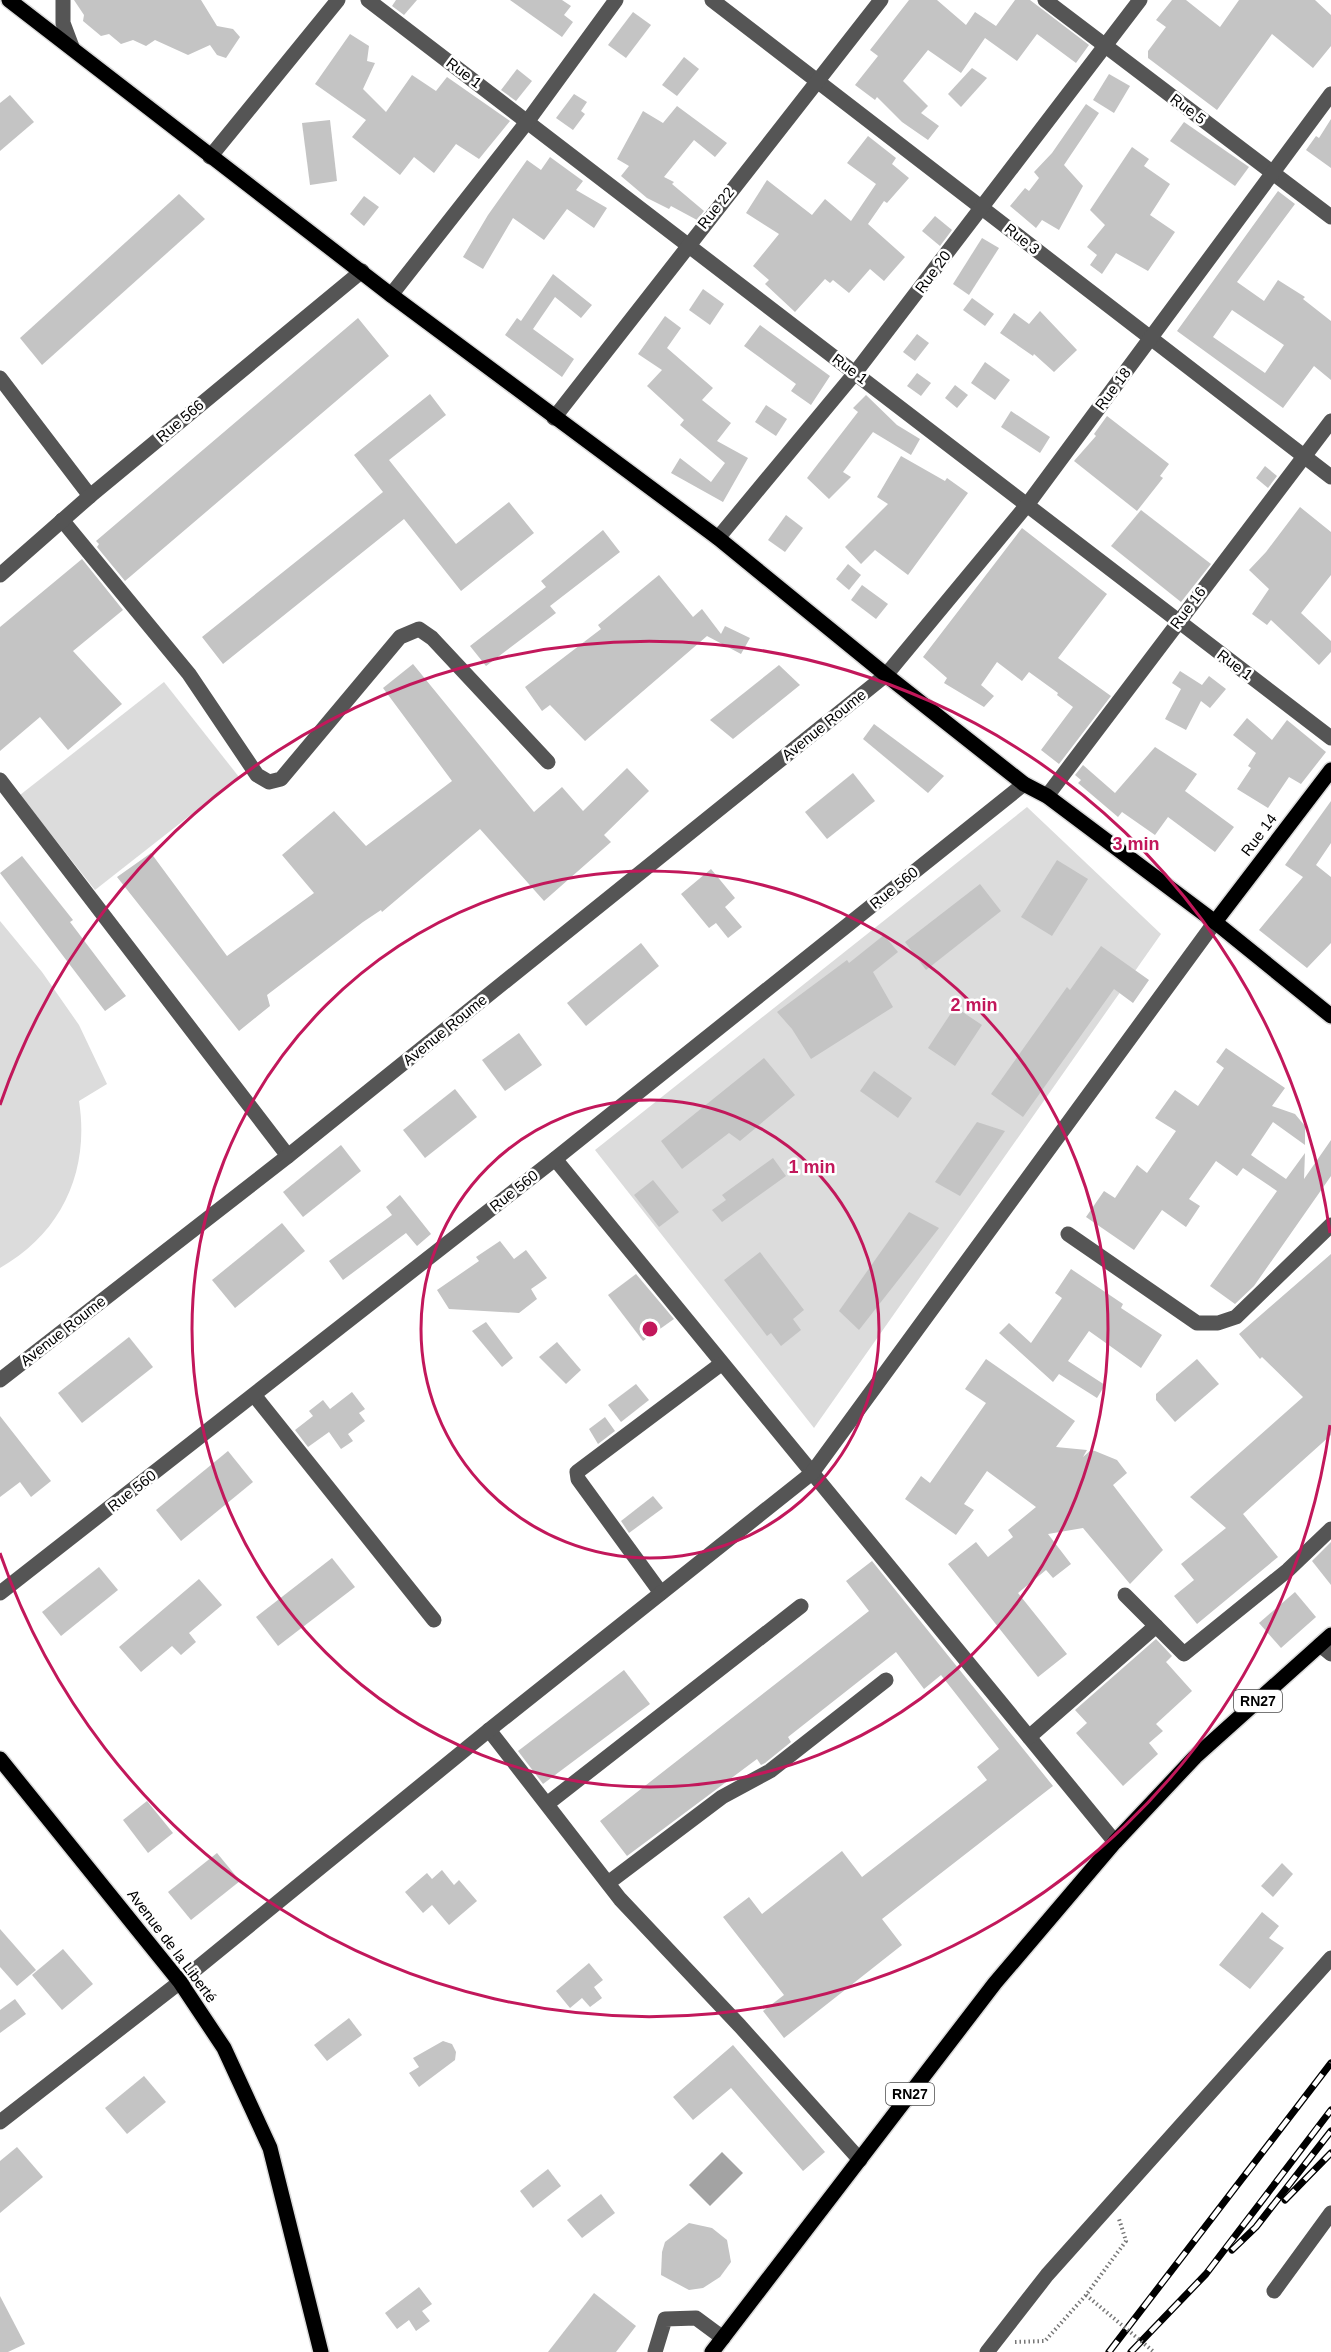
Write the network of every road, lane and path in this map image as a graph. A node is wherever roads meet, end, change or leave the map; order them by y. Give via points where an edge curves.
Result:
1 (9, 0) edge
2 (63, 0) edge
3 (338, 0) edge
4 (368, 0) edge
5 (616, 0) edge
6 (712, 0) edge
7 (880, 0) edge
8 (1045, 0) edge
9 (1140, 0) edge
10 (1105, 46) junction
11 (72, 47) junction
12 (818, 81) junction
13 (1331, 94) edge
14 (527, 122) junction
15 (210, 158) junction
16 (1273, 173) junction
17 (982, 207) junction
18 (1331, 217) edge
19 (687, 244) junction
20 (362, 271) junction
21 (390, 295) junction
22 (1151, 338) junction
23 (855, 373) junction
24 (0, 378) edge
25 (554, 418) junction
26 (1331, 421) edge
27 (1304, 456) junction
28 (1331, 477) edge
29 (90, 496) junction
30 (1027, 505) junction
31 (62, 520) junction
32 (718, 538) junction
33 (0, 575) edge
34 (1178, 620) junction
35 (886, 675) junction
36 (1331, 738) edge
37 (548, 762) dead end
38 (1331, 770) edge
39 (0, 780) edge
40 (1024, 784) junction
41 (1047, 796) junction
42 (1215, 922) junction
43 (1331, 1016) edge
44 (288, 1156) junction
45 (555, 1159) junction
46 (1331, 1225) edge
47 (1068, 1234) dead end
48 (721, 1364) junction
49 (0, 1380) edge
50 (254, 1395) junction
51 (812, 1473) junction
52 (1331, 1529) edge
53 (0, 1593) edge
54 (661, 1593) junction
55 (1125, 1595) dead end
56 (801, 1606) dead end
57 (434, 1620) dead end
58 (1156, 1626) junction
59 (1327, 1645) edge
60 (886, 1680) dead end
61 (489, 1730) junction
62 (1029, 1737) junction
63 (0, 1759) edge
64 (547, 1804) junction
65 (1114, 1842) junction
66 (608, 1883) junction
67 (1331, 1958) edge
68 (180, 1982) junction
69 (0, 2122) edge
70 (860, 2160) junction
71 (1112, 2202) junction
72 (1331, 2213) edge
73 (1274, 2291) dead end
74 (1086, 2295) junction
75 (723, 2338) junction
76 (991, 2347) edge
77 (321, 2352) edge
78 (655, 2352) edge
79 (712, 2352) edge
80 (1154, 2352) edge

1 - 11 main road
2 - 11 street via 63,23
3 - 15 street
4 - 14 street, Rue 1
5 - 14 street
6 - 12 street, Rue 3
7 - 12 street, Rue 22
8 - 10 street, Rue 5
9 - 10 street, Rue 20
10 - 16 street, Rue 5
10 - 17 street, Rue 20
11 - 15 main road
12 - 17 street, Rue 3
12 - 19 street, Rue 22
13 - 16 street, Rue 18
14 - 19 street, Rue 1
14 - 21 street
15 - 20 main road
16 - 18 street, Rue 5
16 - 22 street, Rue 18
17 - 22 street, Rue 3
17 - 23 street, Rue 20
19 - 23 street, Rue 1
19 - 25 street, Rue 22
20 - 21 main road
20 - 29 street, Rue 566
21 - 25 main road
22 - 27 street, Rue 3
22 - 30 street, Rue 18
23 - 30 street, Rue 1
23 - 32 street, Rue 20
24 - 29 street
25 - 32 main road
26 - 27 street, Rue 16
27 - 28 street, Rue 3
27 - 34 street, Rue 16
29 - 31 street, Rue 566
30 - 34 street, Rue 1
30 - 35 street, Rue 18
31 - 33 street, Rue 566
31 - 37 street via 189,674 257,775 269,782 281,779 400,637 418,629 432,638
32 - 35 main road
34 - 36 street, Rue 1
34 - 41 street, Rue 16
35 - 40 main road
35 - 44 street, Avenue Roume
38 - 42 main road, Rue 14
39 - 44 street
40 - 41 main road
40 - 45 street, Rue 560
41 - 42 main road
42 - 43 main road
42 - 51 street
44 - 49 street, Avenue Roume
45 - 48 street
45 - 50 street, Rue 560
46 - 47 street via 1236,1317 1218,1323 1197,1323
48 - 51 street
48 - 54 street via 578,1472 578,1479
50 - 53 street, Rue 560
50 - 57 street
51 - 54 street
51 - 62 street
52 - 58 street via 1288,1570 1184,1654
54 - 61 street
55 - 58 street
56 - 64 street
58 - 62 street
59 - 65 main road, RN27 via 1195,1757
60 - 66 street via 770,1771 722,1797
61 - 64 street
61 - 68 street
62 - 65 street
63 - 68 main road, Avenue de la Liberté
64 - 66 street
65 - 70 main road, RN27 via 995,1983
66 - 70 street
67 - 71 street
68 - 69 street
68 - 77 main road, Avenue de la Liberté via 224,2048 270,2148
70 - 75 main road, RN27
71 - 74 path via 1126,2241
71 - 76 street via 1047,2275
72 - 73 street
74 - 76 path via 1045,2341
74 - 80 path, bridge
75 - 78 street via 696,2318 664,2319
75 - 79 main road, RN27

